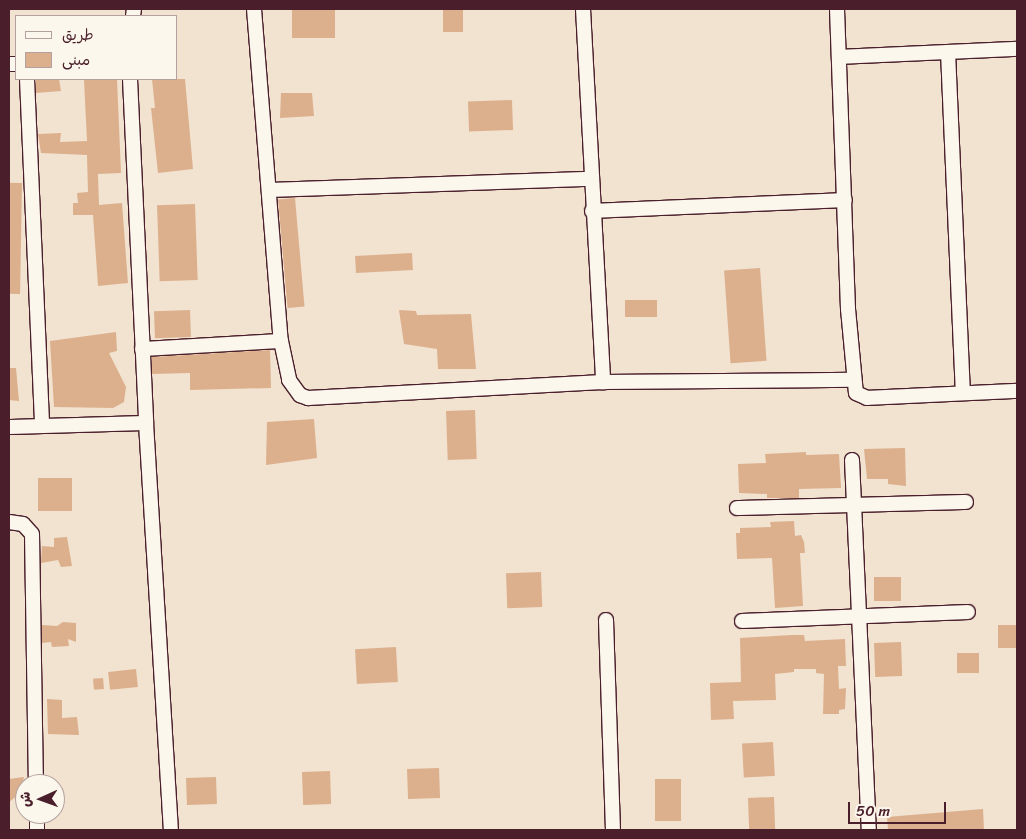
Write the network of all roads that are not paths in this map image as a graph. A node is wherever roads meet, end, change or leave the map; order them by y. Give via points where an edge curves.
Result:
1 (254, 9) edge
2 (583, 9) edge
3 (836, 9) edge
4 (1017, 49) edge
5 (948, 52) junction
6 (839, 57) junction
7 (27, 80) edge
8 (130, 80) edge
9 (591, 179) junction
10 (269, 190) junction
11 (845, 200) junction
12 (592, 211) junction
13 (281, 341) junction
14 (142, 349) junction
15 (853, 380) junction
16 (603, 382) junction
17 (1017, 391) edge
18 (963, 392) junction
19 (146, 423) junction
20 (42, 425) junction
21 (9, 427) edge
22 (852, 460) dead end
23 (966, 502) dead end
24 (853, 505) junction
25 (737, 508) dead end
26 (9, 522) edge
27 (968, 612) dead end
28 (858, 616) junction
29 (606, 620) dead end
30 (742, 621) dead end
31 (36, 774) edge
32 (171, 830) edge
33 (613, 830) edge
34 (869, 830) edge

1 - 10 street
2 - 9 street
3 - 6 street
4 - 5 street
5 - 6 street
5 - 18 street
6 - 11 street
7 - 20 street
8 - 14 street
9 - 10 street
9 - 12 street
10 - 13 street
11 - 12 street
11 - 15 street
12 - 16 street
13 - 14 street
13 - 16 street via 289,380 300,395 308,398
14 - 19 street
15 - 16 street
15 - 18 street via 856,393 862,398
17 - 18 street
19 - 20 street
19 - 32 street
20 - 21 street
22 - 24 street
23 - 24 street
24 - 25 street
24 - 28 street
26 - 31 street via 23,524 32,534
27 - 28 street
28 - 30 street
28 - 34 street
29 - 33 street

